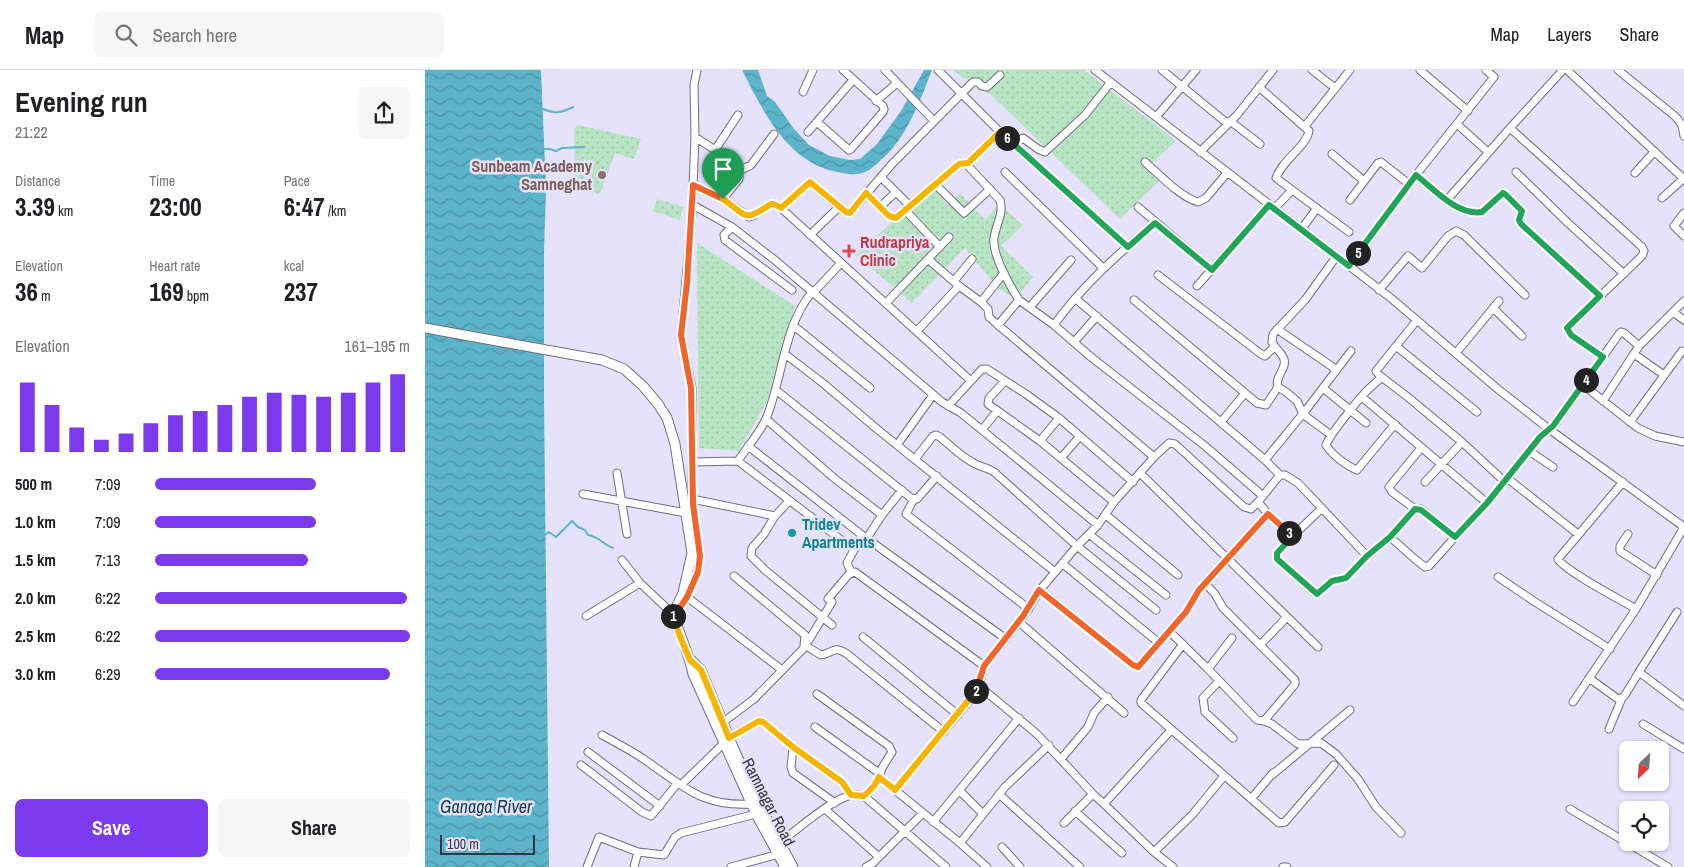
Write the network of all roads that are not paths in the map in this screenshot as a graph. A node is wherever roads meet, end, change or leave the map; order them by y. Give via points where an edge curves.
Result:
1 (813, 70) edge
2 (843, 70) edge
3 (885, 70) edge
4 (938, 70) edge
5 (1095, 70) edge
6 (1162, 70) edge
7 (1196, 70) edge
8 (1273, 70) edge
9 (1312, 70) edge
10 (1350, 70) edge
11 (1420, 70) edge
12 (1486, 70) edge
13 (1563, 70) edge
14 (1618, 70) edge
15 (696, 73) edge
16 (1000, 75) dead end
17 (853, 80) junction
18 (1111, 82) junction
19 (897, 83) junction
20 (1183, 87) junction
21 (1259, 87) junction
22 (1335, 88) junction
23 (803, 92) dead end
24 (961, 94) junction
25 (876, 100) junction
26 (1468, 111) junction
27 (738, 115) dead end
28 (1156, 117) junction
29 (934, 121) junction
30 (817, 122) junction
31 (1229, 122) junction
32 (1457, 124) junction
33 (1305, 126) junction
34 (1510, 128) junction
35 (808, 132) dead end
36 (1000, 132) junction
37 (774, 134) dead end
38 (1684, 136) edge
39 (695, 137) junction
40 (1260, 144) dead end
41 (1014, 145) junction
42 (715, 150) junction
43 (1200, 152) junction
44 (1488, 152) junction
45 (1654, 152) junction
46 (1332, 154) dead end
47 (1145, 162) dead end
48 (968, 163) junction
49 (739, 171) junction
50 (1005, 172) dead end
51 (1516, 172) dead end
52 (1227, 173) junction
53 (1635, 173) dead end
54 (1416, 175) junction
55 (881, 176) junction
56 (1684, 179) edge
57 (1364, 180) junction
58 (935, 184) junction
59 (1409, 184) junction
60 (693, 185) junction
61 (991, 189) junction
62 (1292, 190) junction
63 (896, 192) junction
64 (866, 193) junction
65 (1663, 198) dead end
66 (723, 199) junction
67 (1350, 200) dead end
68 (1447, 200) junction
69 (693, 205) junction
70 (839, 207) junction
71 (880, 207) junction
72 (1137, 207) dead end
73 (1272, 207) junction
74 (781, 208) junction
75 (907, 208) junction
76 (1317, 208) junction
77 (1684, 214) edge
78 (1155, 223) junction
79 (732, 227) junction
80 (1301, 230) junction
81 (1349, 232) dead end
82 (810, 235) junction
83 (1684, 236) edge
84 (949, 237) dead end
85 (940, 247) junction
86 (1128, 247) junction
87 (769, 256) junction
88 (1336, 257) junction
89 (972, 259) dead end
90 (929, 260) junction
91 (1071, 260) dead end
92 (841, 263) junction
93 (1349, 266) junction
94 (760, 267) junction
95 (1103, 268) junction
96 (1212, 270) junction
97 (1004, 273) junction
98 (1624, 274) junction
99 (1158, 275) dead end
100 (956, 283) junction
101 (1197, 286) dead end
102 (792, 290) dead end
103 (1379, 290) junction
104 (813, 292) junction
105 (1525, 295) dead end
106 (1600, 296) junction
107 (1076, 299) junction
108 (1019, 300) junction
109 (1133, 300) dead end
110 (1499, 301) dead end
111 (1684, 301) edge
112 (981, 302) junction
113 (886, 303) junction
114 (1030, 307) junction
115 (1493, 308) junction
116 (1673, 312) junction
117 (1097, 316) junction
118 (1417, 320) junction
119 (1684, 320) edge
120 (998, 325) junction
121 (1054, 325) junction
122 (793, 326) junction
123 (425, 328) edge
124 (1277, 329) junction
125 (917, 331) junction
126 (1522, 336) dead end
127 (1074, 342) junction
128 (1396, 346) junction
129 (1639, 346) junction
130 (1274, 348) junction
131 (1351, 351) dead end
132 (1682, 351) dead end
133 (1456, 353) junction
134 (785, 354) junction
135 (1634, 354) junction
136 (1603, 357) junction
137 (1337, 370) junction
138 (1664, 375) junction
139 (1382, 377) junction
140 (971, 381) junction
141 (1005, 381) junction
142 (1583, 384) junction
143 (1278, 387) junction
144 (870, 388) dead end
145 (1323, 388) junction
146 (776, 390) junction
147 (1245, 393) junction
148 (933, 395) junction
149 (1362, 397) junction
150 (1603, 401) junction
151 (949, 406) junction
152 (1351, 410) junction
153 (997, 411) junction
154 (1477, 412) dead end
155 (1303, 414) junction
156 (1059, 418) junction
157 (765, 420) junction
158 (1221, 422) junction
159 (1630, 422) junction
160 (1366, 423) dead end
161 (1395, 424) junction
162 (1549, 429) junction
163 (982, 430) junction
164 (1331, 435) junction
165 (1080, 436) junction
166 (1040, 441) junction
167 (1462, 442) junction
168 (1684, 442) edge
169 (897, 445) junction
170 (748, 446) junction
171 (1421, 448) junction
172 (1529, 450) junction
173 (1155, 457) junction
174 (1061, 458) junction
175 (915, 459) junction
176 (1265, 460) junction
177 (738, 461) junction
178 (692, 462) junction
179 (1441, 465) junction
180 (1553, 467) dead end
181 (617, 473) dead end
182 (1141, 474) junction
183 (1280, 475) junction
184 (937, 476) junction
185 (1506, 480) junction
186 (1133, 482) junction
187 (1425, 482) dead end
188 (1623, 482) junction
189 (902, 490) junction
190 (583, 494) dead end
191 (1263, 496) junction
192 (693, 499) junction
193 (914, 499) junction
194 (789, 500) junction
195 (621, 501) junction
196 (1114, 502) junction
197 (1258, 502) junction
198 (1487, 503) junction
199 (1322, 508) junction
200 (1415, 509) junction
201 (686, 513) junction
202 (1268, 514) junction
203 (883, 515) junction
204 (1106, 515) junction
205 (775, 516) junction
206 (1098, 525) junction
207 (1684, 527) edge
208 (627, 534) dead end
209 (1089, 534) junction
210 (1578, 534) junction
211 (1628, 534) dead end
212 (1293, 536) junction
213 (865, 537) junction
214 (1390, 537) junction
215 (1455, 537) junction
216 (840, 539) dead end
217 (1077, 546) junction
218 (1367, 556) junction
219 (1227, 559) junction
220 (622, 560) dead end
221 (1063, 564) junction
222 (851, 572) junction
223 (1055, 572) junction
224 (1178, 575) dead end
225 (1657, 575) junction
226 (734, 576) dead end
227 (1498, 577) dead end
228 (640, 583) junction
229 (1205, 583) junction
230 (1039, 590) junction
231 (1166, 595) dead end
232 (687, 597) junction
233 (1029, 609) junction
234 (1636, 609) junction
235 (1156, 610) dead end
236 (1677, 612) dead end
237 (673, 614) junction
238 (586, 616) dead end
239 (821, 617) junction
240 (1287, 617) junction
241 (1019, 622) junction
242 (831, 625) dead end
243 (1169, 631) junction
244 (863, 636) dead end
245 (1232, 638) dead end
246 (1006, 639) junction
247 (809, 640) dead end
248 (1159, 642) junction
249 (1183, 644) junction
250 (1261, 644) junction
251 (804, 646) junction
252 (1318, 647) dead end
253 (1610, 649) junction
254 (690, 660) junction
255 (984, 666) junction
256 (1207, 669) junction
257 (782, 670) junction
258 (1639, 672) junction
259 (1589, 678) junction
260 (1219, 680) junction
261 (979, 686) junction
262 (817, 694) dead end
263 (1108, 697) junction
264 (1622, 698) junction
265 (1573, 702) dead end
266 (1684, 706) edge
267 (1351, 710) dead end
268 (1124, 713) dead end
269 (958, 715) junction
270 (1019, 718) junction
271 (1265, 721) junction
272 (722, 723) junction
273 (1643, 724) dead end
274 (815, 727) dead end
275 (1609, 729) dead end
276 (1171, 730) junction
277 (944, 732) junction
278 (602, 735) dead end
279 (1233, 738) dead end
280 (726, 740) junction
281 (1298, 744) junction
282 (1309, 744) junction
283 (1049, 745) junction
284 (793, 747) junction
285 (1684, 749) edge
286 (588, 752) dead end
287 (1061, 759) junction
288 (1334, 765) dead end
289 (581, 766) dead end
290 (1272, 774) junction
291 (879, 775) junction
292 (1225, 776) junction
293 (677, 784) junction
294 (895, 790) junction
295 (959, 790) junction
296 (999, 794) junction
297 (1093, 794) junction
298 (851, 795) junction
299 (864, 796) junction
300 (1251, 799) junction
301 (835, 803) junction
302 (752, 804) junction
303 (1104, 804) junction
304 (660, 806) junction
305 (825, 809) junction
306 (1570, 809) dead end
307 (1075, 811) junction
308 (756, 814) junction
309 (923, 814) junction
310 (983, 814) junction
311 (933, 822) junction
312 (1063, 823) dead end
313 (904, 832) junction
314 (1401, 833) dead end
315 (780, 842) junction
316 (960, 842) junction
317 (1002, 847) dead end
318 (639, 852) junction
319 (1154, 852) junction
320 (1122, 853) dead end
321 (779, 854) junction
322 (879, 858) junction
323 (587, 867) edge
324 (634, 867) edge
325 (731, 867) edge
326 (785, 867) edge
327 (793, 867) edge
328 (866, 867) edge
329 (946, 867) edge
330 (987, 867) edge
331 (1020, 867) edge
332 (1080, 867) edge
333 (1173, 867) edge
334 (1283, 867) edge
335 (1287, 867) edge
336 (1669, 867) edge

1 - 23 street
2 - 17 street
3 - 19 street
4 - 24 street
5 - 18 street
6 - 20 street
7 - 20 street
8 - 21 street
9 - 22 street
10 - 22 street
11 - 26 street
12 - 26 street via 1494,77
13 - 34 street
13 - 45 street
14 - 38 street via 1675,117 1682,125
15 - 39 street
16 - 24 street via 987,87 973,82
17 - 25 street
17 - 30 street
18 - 28 street
18 - 41 street via 1085,115 1045,152 1023,138
19 - 25 street
19 - 29 street
20 - 28 street
20 - 31 street
21 - 31 street
21 - 33 street
22 - 33 street
24 - 29 street
24 - 36 street
25 - 30 street via 883,106 883,112 851,149 846,149
26 - 32 street
27 - 42 street
28 - 43 street
29 - 55 street
30 - 35 street
31 - 40 street
31 - 43 street
32 - 44 street
32 - 54 street
33 - 62 street via 1309,131 1306,138 1276,178
34 - 44 street
34 - 98 street via 1642,247 1642,256
36 - 41 street
36 - 48 street
37 - 49 street via 751,165
39 - 42 street
39 - 60 street
41 - 86 street
42 - 49 street
43 - 52 street
44 - 68 street
45 - 53 street
45 - 56 street
46 - 57 street
47 - 52 street via 1198,202 1206,198
48 - 58 street via 959,164
48 - 61 street via 969,169
49 - 66 street via 739,179
50 - 95 street
51 - 98 street
52 - 73 street
54 - 59 street
54 - 68 street
55 - 63 street
55 - 64 street
56 - 65 street
57 - 59 street via 1381,162
57 - 67 street
58 - 61 street via 964,213
58 - 75 street
59 - 93 street
60 - 66 street
60 - 69 street
61 - 97 street via 1002,207 994,242
62 - 73 street
62 - 76 street
63 - 71 street
63 - 75 street
64 - 70 street via 850,213
64 - 71 street
66 - 74 street via 749,217 771,204
68 - 106 street via 1463,210 1476,213 1505,194 1522,211 1521,224
69 - 79 street
69 - 178 street via 681,335 691,388
70 - 74 street via 810,182
70 - 82 street
71 - 75 street via 894,218
72 - 78 street
73 - 80 street
73 - 96 street
74 - 82 street
75 - 85 street
76 - 80 street
76 - 81 street
77 - 83 street via 1674,226
78 - 86 street
78 - 96 street
79 - 87 street
79 - 94 street via 724,235 725,240
80 - 88 street
82 - 92 street
84 - 85 street
85 - 90 street
86 - 95 street
87 - 94 street
87 - 104 street
88 - 93 street
88 - 124 street via 1300,306
89 - 100 street
90 - 100 street
90 - 113 street
91 - 114 street
92 - 104 street
92 - 113 street
93 - 103 street
94 - 102 street
95 - 107 street
96 - 101 street
97 - 108 street
97 - 112 street
98 - 106 street
99 - 130 street via 1246,345 1265,356
100 - 112 street
100 - 125 street
103 - 105 street via 1408,256 1422,268 1448,236 1456,231 1464,235
103 - 118 street
104 - 122 street via 799,308
104 - 148 street
106 - 136 street via 1567,328 1571,335
107 - 117 street
107 - 121 street
108 - 114 street
108 - 120 street
109 - 147 street
110 - 115 street
111 - 116 street
112 - 120 street
113 - 125 street
114 - 121 street
115 - 126 street
115 - 133 street
116 - 119 street
116 - 129 street
117 - 127 street
117 - 158 street
118 - 128 street
118 - 133 street
120 - 173 street
121 - 127 street
122 - 134 street
122 - 144 street
123 - 201 main road via 602,360 624,369 643,386 667,418 679,465
124 - 130 street via 1273,334
124 - 137 street
125 - 140 street
127 - 191 street
128 - 139 street via 1377,369
128 - 154 street
129 - 135 street
129 - 136 street via 1621,332
130 - 143 street via 1284,359 1276,382
131 - 137 street
132 - 138 street
133 - 162 street
134 - 146 street
134 - 169 street
135 - 138 street
135 - 150 street
136 - 142 street
137 - 145 street
138 - 159 street
139 - 149 street
139 - 167 street
140 - 141 street via 984,368
140 - 151 street
141 - 153 street via 987,402
141 - 156 street
142 - 150 street
142 - 162 street
143 - 147 street via 1266,405 1257,403
143 - 155 street via 1297,401
145 - 152 street
145 - 155 street
146 - 157 street
146 - 189 street
147 - 158 street
148 - 151 street
148 - 169 street
149 - 152 street
149 - 161 street
150 - 159 street
151 - 163 street
152 - 160 street
152 - 164 street
153 - 163 street
153 - 166 street
155 - 164 street
155 - 176 street
156 - 165 street
156 - 166 street
157 - 170 street
157 - 203 street
158 - 176 street
159 - 168 street via 1648,434
161 - 164 street via 1357,470 1327,447
161 - 171 street
162 - 172 street
162 - 188 street
163 - 206 street
165 - 174 street
165 - 186 street
166 - 174 street
167 - 179 street
167 - 185 street
169 - 175 street
170 - 177 street
170 - 213 street
171 - 179 street
171 - 200 street via 1389,487
172 - 180 street
172 - 185 street
173 - 182 street
173 - 197 street via 1169,443 1175,444 1244,507 1251,509
174 - 196 street
175 - 184 street
175 - 217 street via 933,436 940,437 975,464 994,472
176 - 183 street
177 - 178 street
177 - 194 street
178 - 192 street
179 - 187 street
179 - 198 street
181 - 195 street
182 - 186 street
182 - 219 street
183 - 191 street
183 - 199 street via 1298,483
184 - 193 street via 917,500
184 - 223 street
185 - 198 street
185 - 210 street
186 - 196 street
188 - 207 street
188 - 210 street
189 - 193 street
189 - 203 street
190 - 195 street
191 - 197 street
192 - 205 street
192 - 232 street via 700,556 698,572
193 - 233 street via 906,514
194 - 205 street
194 - 216 street
195 - 201 street
195 - 208 street
196 - 204 street
197 - 202 street
198 - 215 street
199 - 212 street
199 - 218 street
200 - 214 street
200 - 215 street via 1421,510
201 - 237 main road via 693,553 683,593
202 - 212 street
202 - 219 street
203 - 213 street
204 - 206 street
204 - 224 street
205 - 239 street via 752,548 751,556
206 - 209 street
207 - 225 street
209 - 217 street
209 - 231 street
210 - 234 street via 1561,555 1560,562
211 - 225 street via 1620,552
212 - 218 street via 1277,553 1277,559 1317,594 1332,581 1346,578
213 - 222 street via 847,563
213 - 246 street
214 - 215 street via 1425,567
214 - 218 street
217 - 221 street
217 - 235 street
219 - 229 street
219 - 240 street
220 - 228 street
221 - 223 street
221 - 248 street
222 - 239 street
222 - 255 street
223 - 230 street
225 - 234 street
226 - 251 street via 805,636
227 - 253 street
228 - 237 street
228 - 238 street
229 - 243 street
229 - 250 street via 1223,608
230 - 233 street
230 - 248 street via 1136,667
232 - 237 street
232 - 257 street
233 - 241 street
234 - 253 street
236 - 258 street
237 - 254 main road, Ramnagar Road
239 - 242 street
239 - 247 street
240 - 250 street
240 - 252 street
241 - 246 street
241 - 263 street
243 - 248 street
243 - 249 street
244 - 269 street
245 - 256 street
246 - 255 street
249 - 256 street
249 - 276 street via 1141,700
250 - 271 street via 1295,680 1291,690
251 - 257 street
251 - 277 street via 821,655 840,649
253 - 259 street
254 - 272 main road via 701,670
254 - 280 main road, Ramnagar Road via 693,674
255 - 261 street
256 - 260 street
257 - 272 street via 754,699
258 - 264 street
258 - 266 street
259 - 264 street via 1612,696
259 - 265 street
260 - 271 street via 1253,717
260 - 279 street via 1203,698 1205,712
261 - 269 street
261 - 270 street
262 - 291 street via 892,750
263 - 268 street
263 - 287 street
264 - 275 street
267 - 282 street
269 - 277 street
270 - 283 street
270 - 295 street
271 - 281 street
272 - 280 main road
273 - 285 street
274 - 291 street
276 - 292 street
276 - 303 street
277 - 294 street
278 - 293 street via 645,760
280 - 284 street via 762,721
280 - 293 street via 682,784
280 - 302 main road, Ramnagar Road
280 - 315 main road
281 - 282 street
281 - 290 street
282 - 290 street
282 - 314 street via 1321,743 1336,754 1376,807
283 - 287 street
283 - 296 street
284 - 298 street via 842,782
284 - 301 street via 793,773
286 - 304 street
287 - 297 street
288 - 300 street via 1285,822 1279,823
289 - 304 street via 647,815 651,816
290 - 300 street
291 - 294 street
291 - 299 street
292 - 300 street
292 - 319 street via 1192,815
293 - 302 street via 709,800 734,805
293 - 304 street
294 - 309 street
295 - 310 street
295 - 311 street
296 - 310 street
296 - 332 street
297 - 303 street
297 - 307 street
298 - 299 street
298 - 301 street
299 - 313 street
301 - 305 street
302 - 308 main road, Ramnagar Road
303 - 319 street
305 - 315 street
305 - 322 street
306 - 336 street
307 - 312 street
307 - 320 street
308 - 318 street via 681,833 663,855
308 - 321 main road, Ramnagar Road
309 - 311 street
309 - 313 street
310 - 316 street
311 - 316 street
313 - 322 street
313 - 329 street
315 - 327 main road
316 - 330 street
317 - 331 street
318 - 323 street via 599,837
318 - 324 street
319 - 333 street
321 - 325 street
321 - 326 main road, Ramnagar Road
322 - 328 street
334 - 335 street

